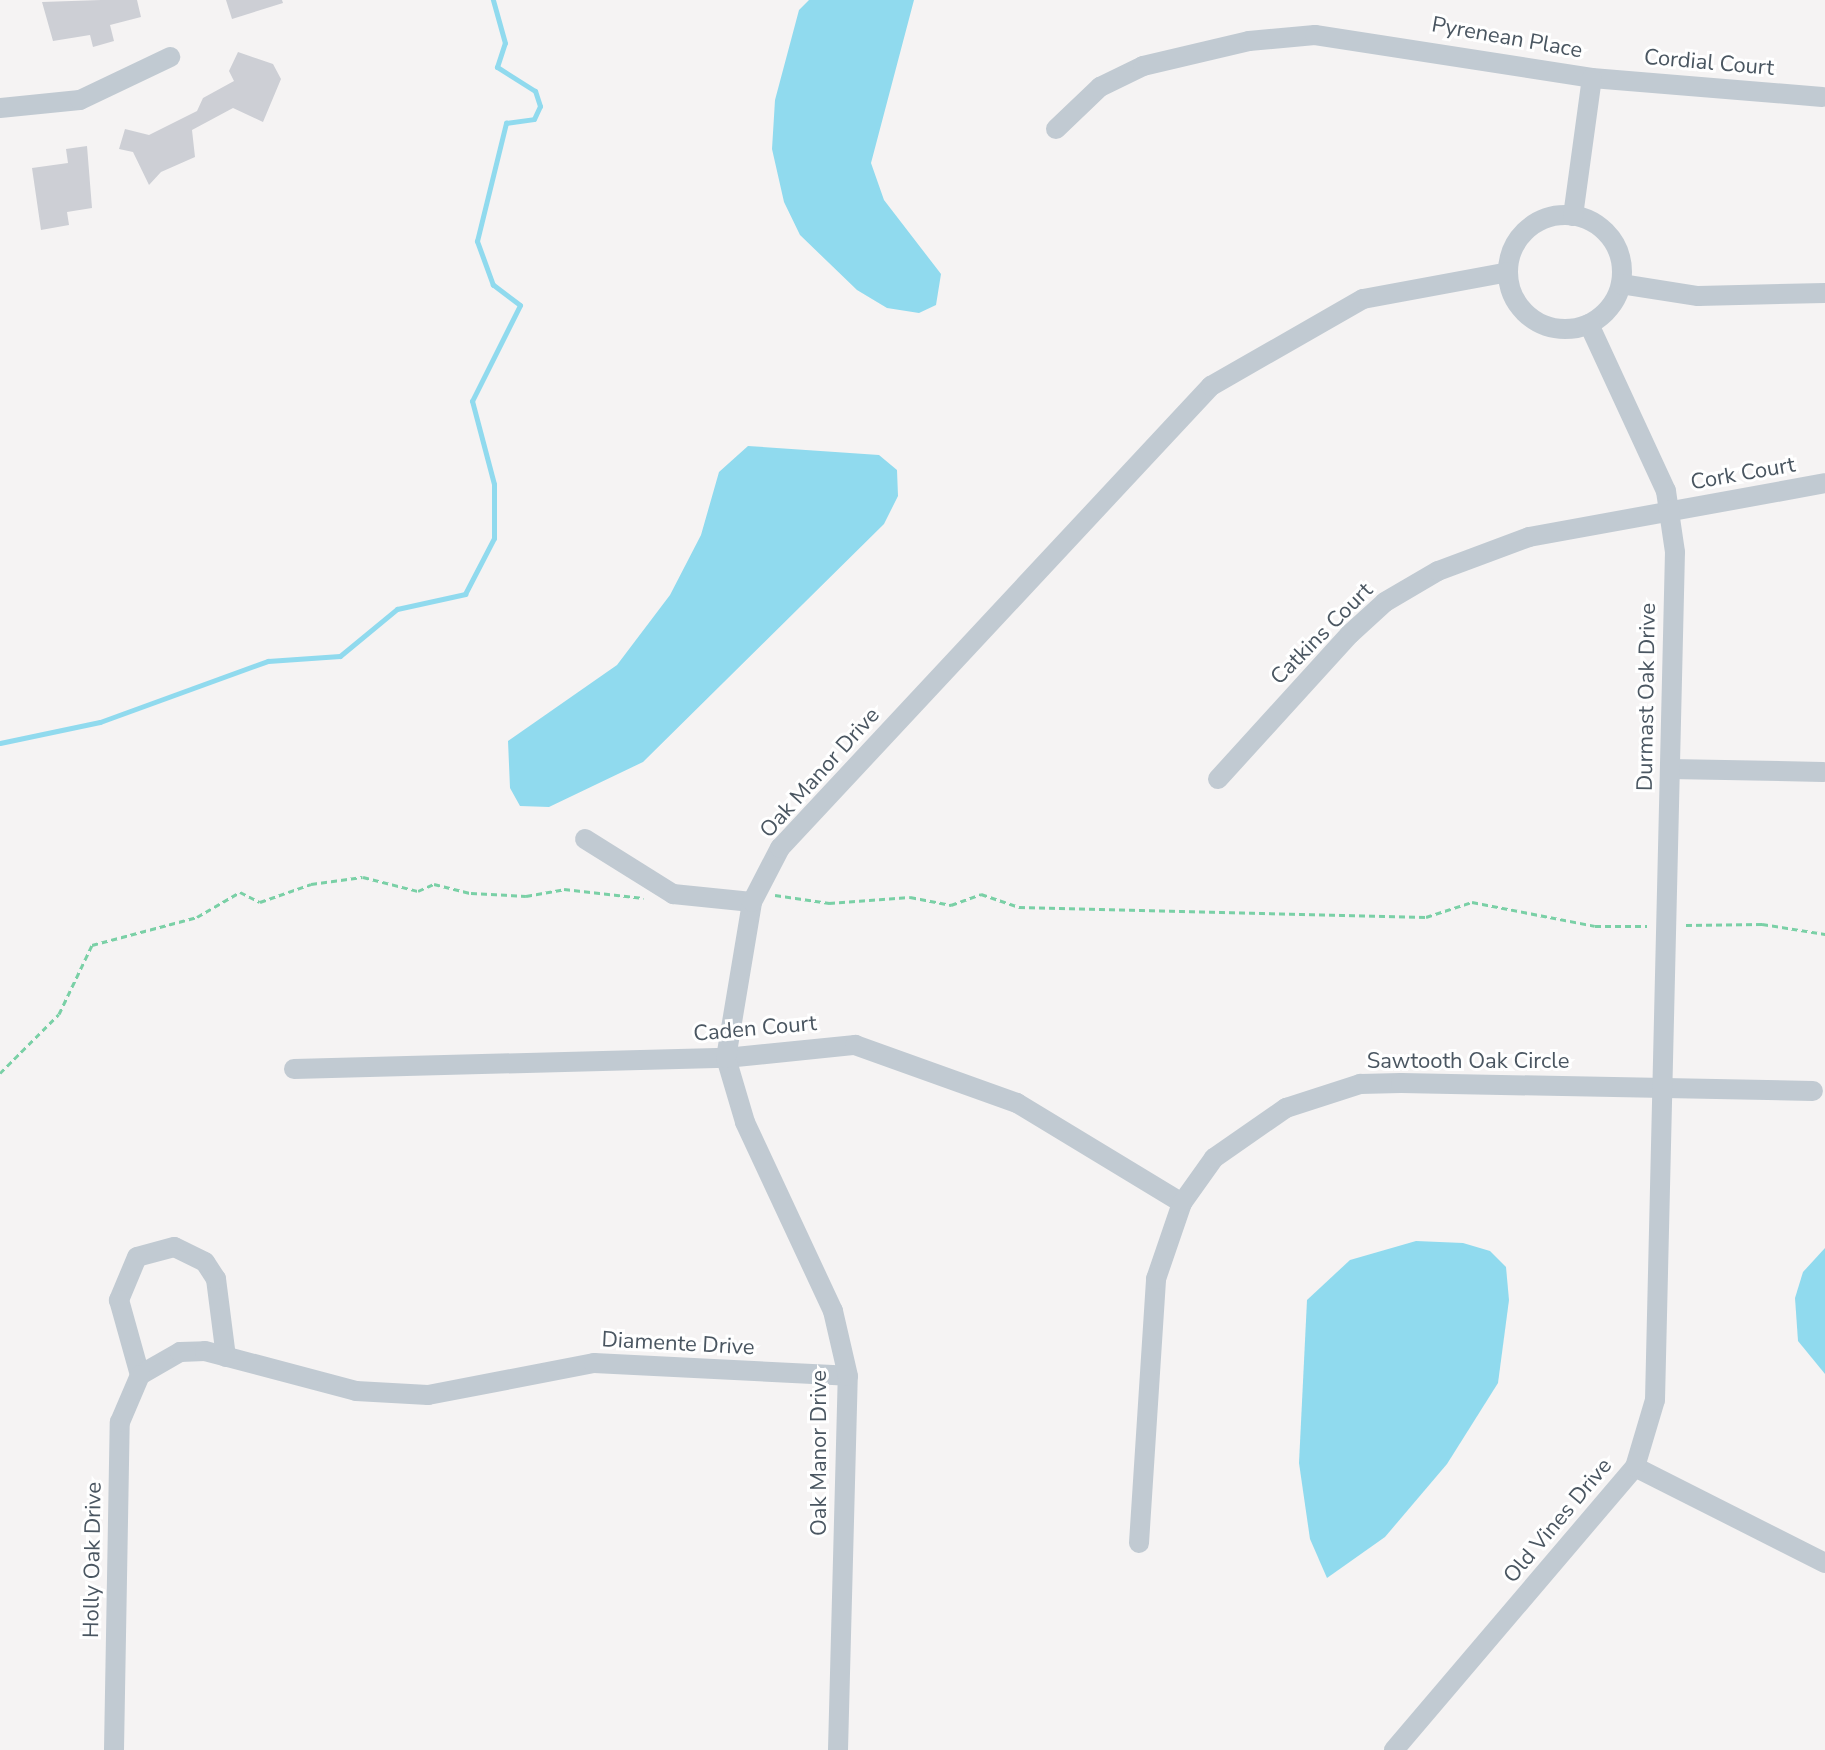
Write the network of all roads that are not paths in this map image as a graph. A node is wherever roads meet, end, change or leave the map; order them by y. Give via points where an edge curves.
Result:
1 (170, 57) dead end
2 (1592, 78) junction
3 (1822, 97) dead end
4 (0, 108) edge
5 (1056, 129) dead end
6 (1573, 216) junction
7 (1508, 272) junction
8 (1621, 284) junction
9 (1825, 293) edge
10 (1589, 324) junction
11 (1825, 483) edge
12 (1669, 512) junction
13 (1670, 769) junction
14 (1823, 772) dead end
15 (1218, 779) dead end
16 (585, 839) dead end
17 (756, 895) junction
18 (726, 1058) junction
19 (294, 1069) dead end
20 (1661, 1089) junction
21 (1813, 1091) dead end
22 (1182, 1203) junction
23 (226, 1357) junction
24 (140, 1375) junction
25 (848, 1376) junction
26 (1635, 1467) junction
27 (1139, 1543) dead end
28 (1798, 1544) junction
29 (1825, 1548) edge
30 (1825, 1563) edge
31 (114, 1750) edge
32 (838, 1750) edge
33 (1394, 1750) edge

1 - 4 street via 80,100
2 - 3 street, Cordial Court
2 - 5 street, Pyrenean Place via 1379,40 1249,41 1143,66 1100,87
2 - 6 street
6 - 7 street via 1528,229
6 - 8 street via 1613,241
7 - 10 street via 1517,303 1542,324
7 - 17 street, Oak Manor Drive via 1363,299 1211,386 780,848
8 - 9 street via 1698,296
8 - 10 street via 1614,303
10 - 12 street, Durmast Oak Drive via 1646,437
11 - 12 street, Cork Court
12 - 13 street, Durmast Oak Drive
12 - 15 street, Catkins Court via 1486,549 1385,602
13 - 14 street
13 - 20 street, Durmast Oak Drive
16 - 17 street via 673,894
17 - 18 street, Oak Manor Drive
18 - 19 street, Caden Court
18 - 22 street, Caden Court via 855,1045 939,1071 1017,1103
18 - 25 street, Oak Manor Drive via 745,1122 833,1311
20 - 21 street, Sawtooth Oak Circle
20 - 22 street, Sawtooth Oak Circle via 1360,1084 1286,1108 1214,1158
20 - 26 street, Old Vines Drive via 1655,1400
22 - 27 street, Sawtooth Oak Circle via 1156,1279
23 - 24 street, Diamente Drive via 180,1352
23 - 24 street via 216,1279 190,1252 161,1246 137,1257 121,1283 122,1321
23 - 25 street, Diamente Drive via 356,1391 428,1395 594,1363
24 - 31 street, Holly Oak Drive via 120,1422
25 - 32 street, Oak Manor Drive
26 - 28 street
26 - 33 street, Old Vines Drive
28 - 29 street
28 - 30 street

